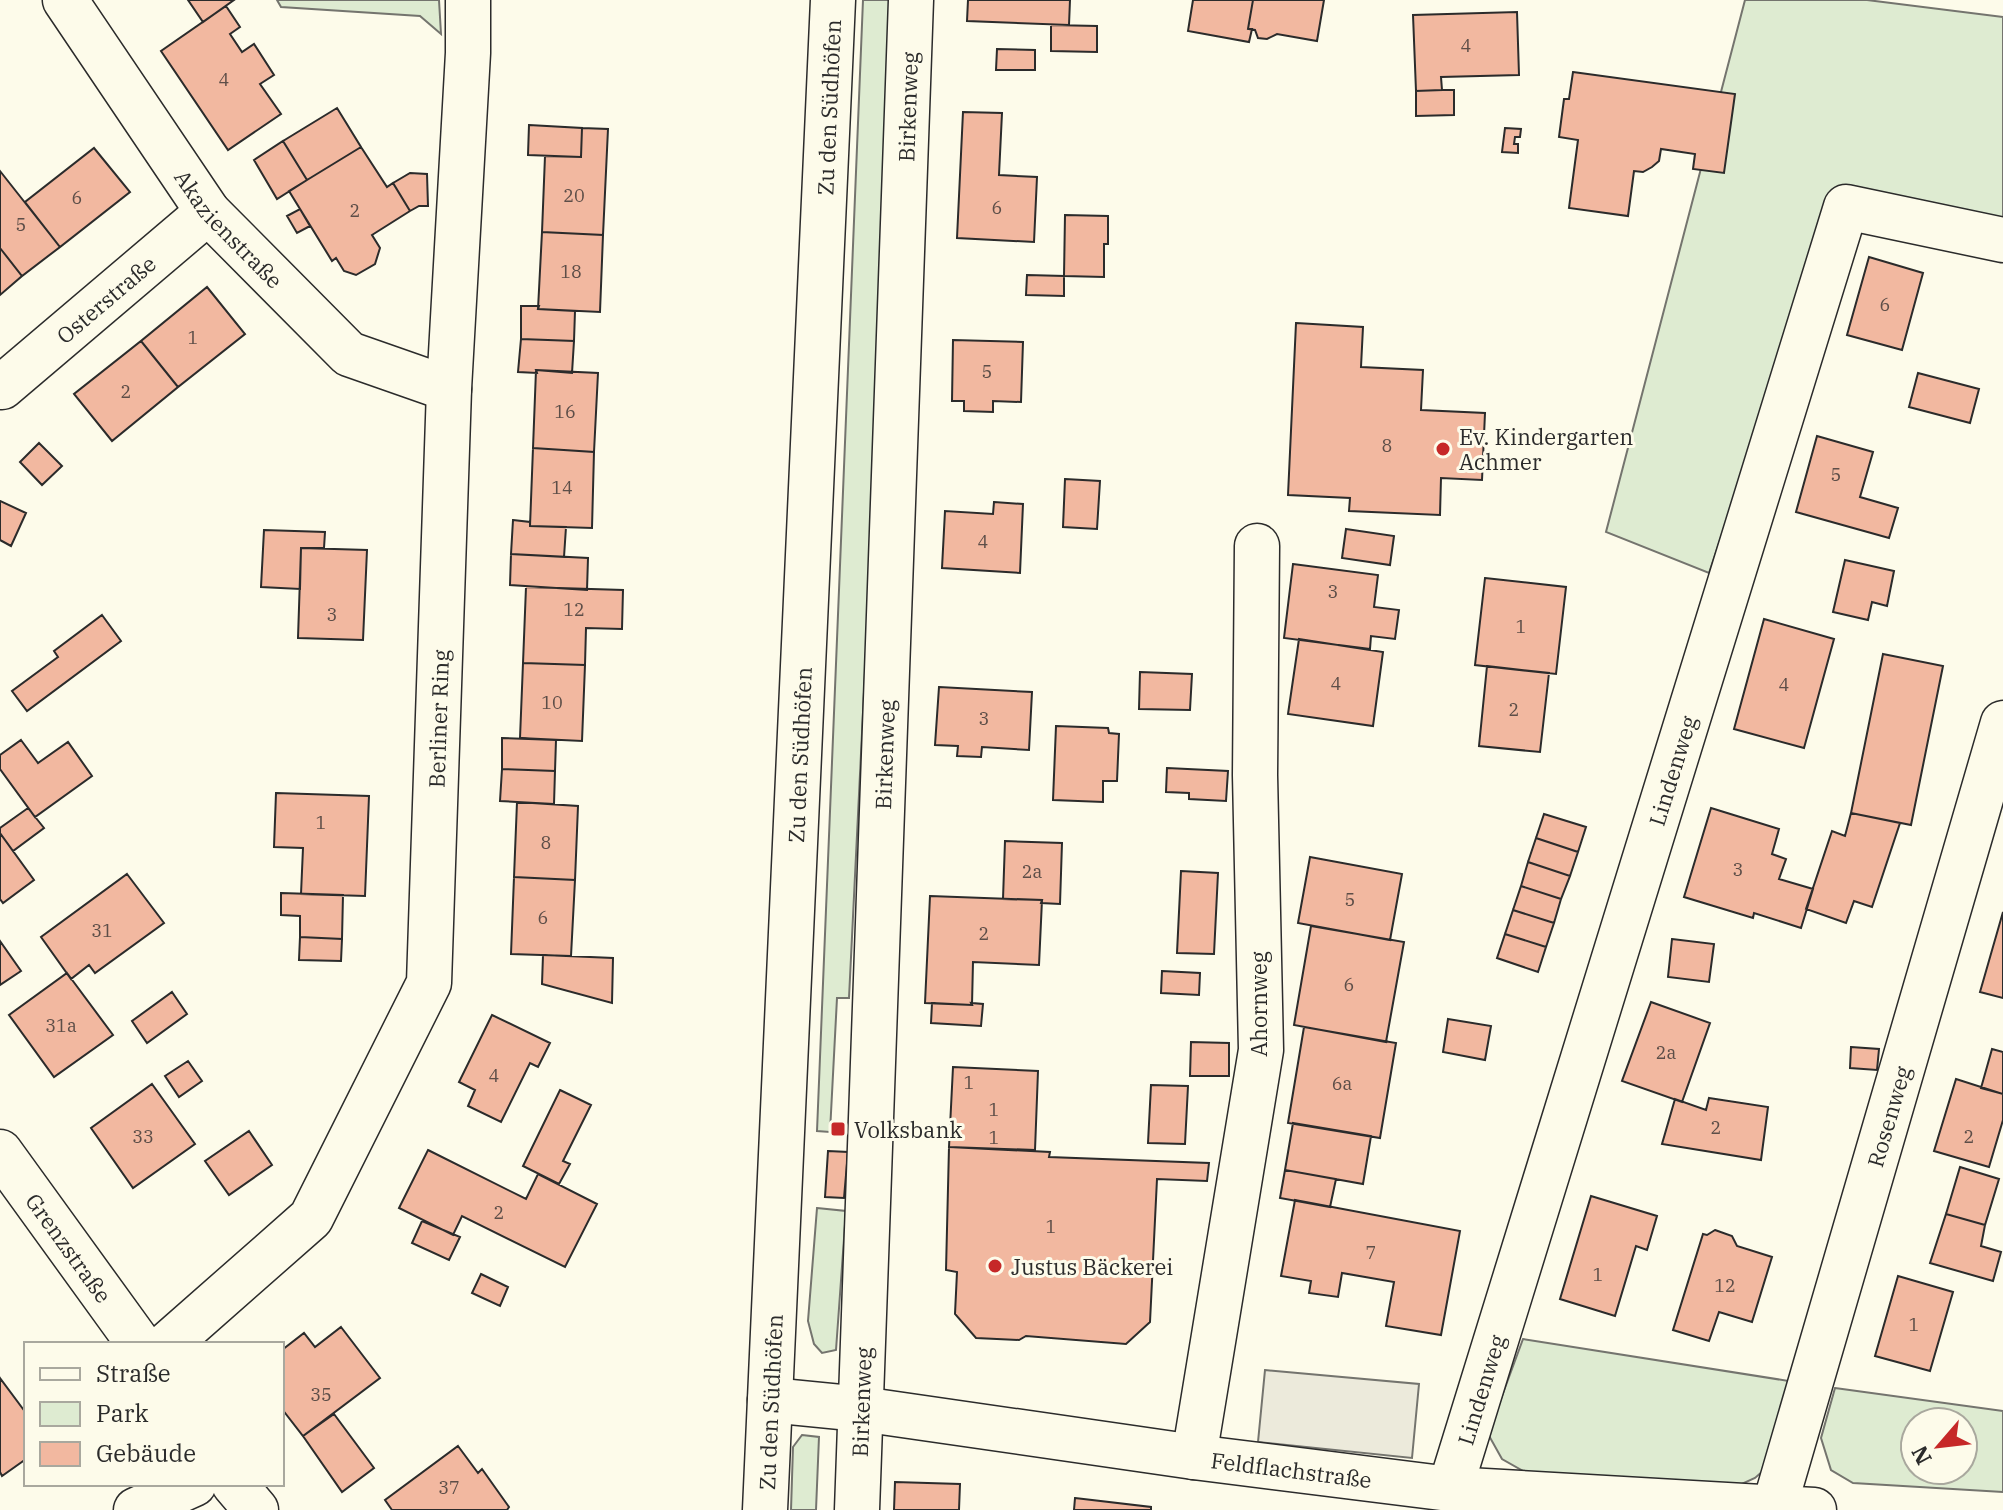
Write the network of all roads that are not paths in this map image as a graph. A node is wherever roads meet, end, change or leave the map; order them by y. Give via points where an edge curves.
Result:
1 (65, 0) edge
2 (468, 0) edge
3 (833, 0) edge
4 (911, 0) edge
5 (208, 212) junction
6 (2003, 240) edge
7 (2, 387) edge
8 (449, 389) junction
9 (1257, 546) dead end
10 (2003, 723) edge
11 (0, 1152) edge
12 (138, 1342) edge
13 (170, 1342) edge
14 (770, 1400) junction
15 (861, 1409) junction
16 (1194, 1457) junction
17 (190, 1486) edge
18 (236, 1486) edge
19 (1450, 1489) junction
20 (1794, 1509) edge
21 (136, 1510) edge
22 (256, 1510) edge
23 (765, 1510) edge
24 (857, 1510) edge

1 - 5 street, Akazienstraße
2 - 8 street, Berliner Ring
3 - 14 street, Zu den Südhöfen
4 - 15 street, Birkenweg
5 - 7 street, Osterstraße
5 - 8 street, Akazienstraße via 349,354
6 - 19 street, Lindenweg via 1846,207
8 - 13 street, Berliner Ring via 429,983 311,1218
9 - 16 street, Ahornweg via 1261,1050
10 - 20 street, Rosenweg
11 - 12 street, Grenzstraße
14 - 15 street, Feldflachstraße
14 - 23 street, Zu den Südhöfen
15 - 16 street, Feldflachstraße
15 - 24 street, Birkenweg
16 - 19 street, Feldflachstraße
17 - 21 street
18 - 22 street
19 - 20 street, Feldflachstraße

